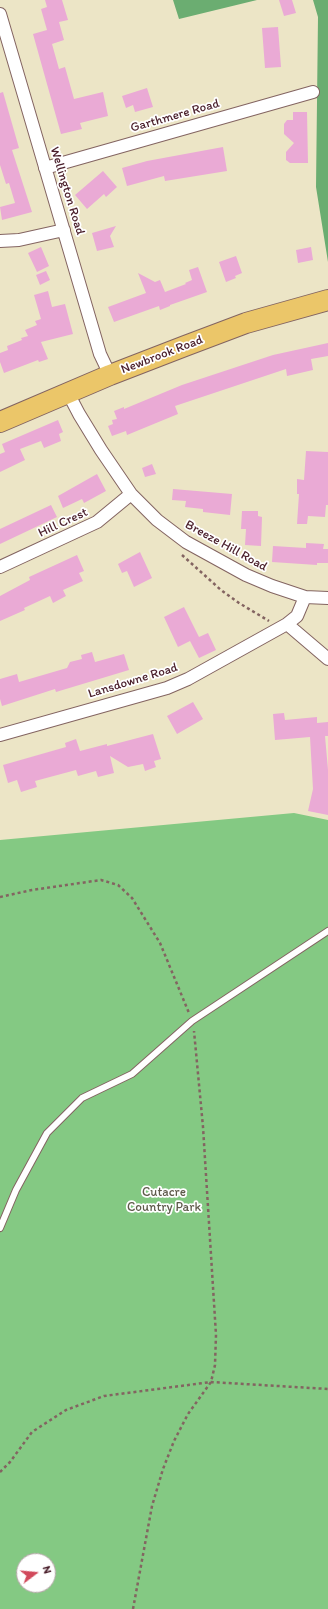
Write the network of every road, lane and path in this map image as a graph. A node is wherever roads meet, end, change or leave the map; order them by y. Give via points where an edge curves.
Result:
1 (0, 14) edge
2 (313, 92) dead end
3 (45, 168) junction
4 (64, 230) junction
5 (0, 241) edge
6 (328, 300) edge
7 (110, 375) junction
8 (68, 393) junction
9 (0, 422) edge
10 (131, 494) junction
11 (181, 554) dead end
12 (0, 567) edge
13 (304, 597) junction
14 (328, 598) edge
15 (284, 626) junction
16 (328, 659) edge
17 (0, 735) edge
18 (0, 897) edge
19 (328, 931) edge
20 (192, 1021) junction
21 (0, 1228) edge
22 (210, 1382) junction
23 (328, 1389) edge
24 (0, 1472) edge
25 (133, 1609) edge

1 - 3 street, Wellington Road
2 - 3 street, Garthmere Road
3 - 4 street, Wellington Road
4 - 5 street via 19,240
4 - 7 street, Wellington Road via 100,354
6 - 7 highway, Newbrook Road via 246,324
7 - 8 highway, Newbrook Road
8 - 9 highway, Newbrook Road
8 - 10 street, Breeze Hill Road via 101,450
10 - 12 street, Hill Crest via 97,522
10 - 13 street, Breeze Hill Road via 157,520 186,542 246,575
11 - 15 path via 220,590 239,603
13 - 14 street, Breeze Hill Road
13 - 15 street via 296,616
15 - 16 street
15 - 17 street, Lansdowne Road via 167,688
18 - 20 path via 101,880 118,885 132,898 160,943
19 - 20 lane
20 - 21 lane via 132,1074 82,1098 47,1133 16,1190
20 - 22 path via 203,1127 216,1335 215,1365
22 - 23 path
22 - 24 path via 104,1396 66,1410 32,1432
22 - 25 path via 188,1414 163,1469 152,1506

